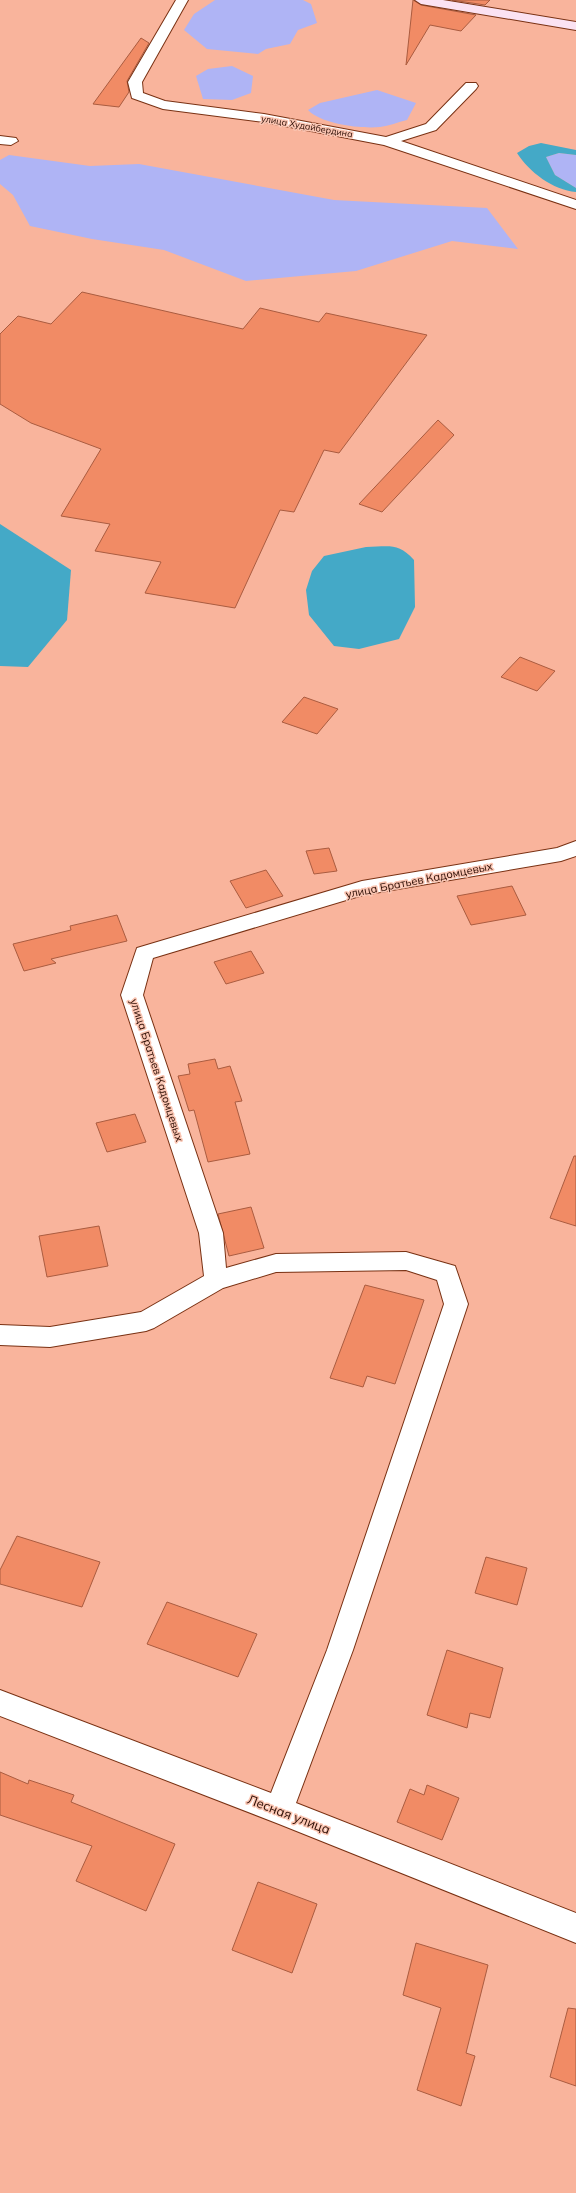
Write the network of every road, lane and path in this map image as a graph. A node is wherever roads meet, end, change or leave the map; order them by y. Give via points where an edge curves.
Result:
1 (182, 0) edge
2 (421, 0) edge
3 (576, 26) edge
4 (471, 86) dead end
5 (387, 141) junction
6 (576, 205) edge
7 (576, 848) edge
8 (216, 1281) junction
9 (0, 1335) edge
10 (0, 1703) edge
11 (279, 1810) junction
12 (576, 1928) edge

1 - 5 street, улица Худайбердина via 136,82 137,95 163,105 264,118
2 - 3 main road
4 - 5 street via 431,127
5 - 6 street, улица Худайбердина
7 - 8 street, улица Братьев Кадомцевых via 561,854 362,888 144,952 132,995 211,1233
8 - 9 street via 146,1321 50,1337
8 - 11 street via 276,1263 406,1261 447,1273 456,1304 340,1650
10 - 11 street, Лесная улица
11 - 12 street, Лесная улица

